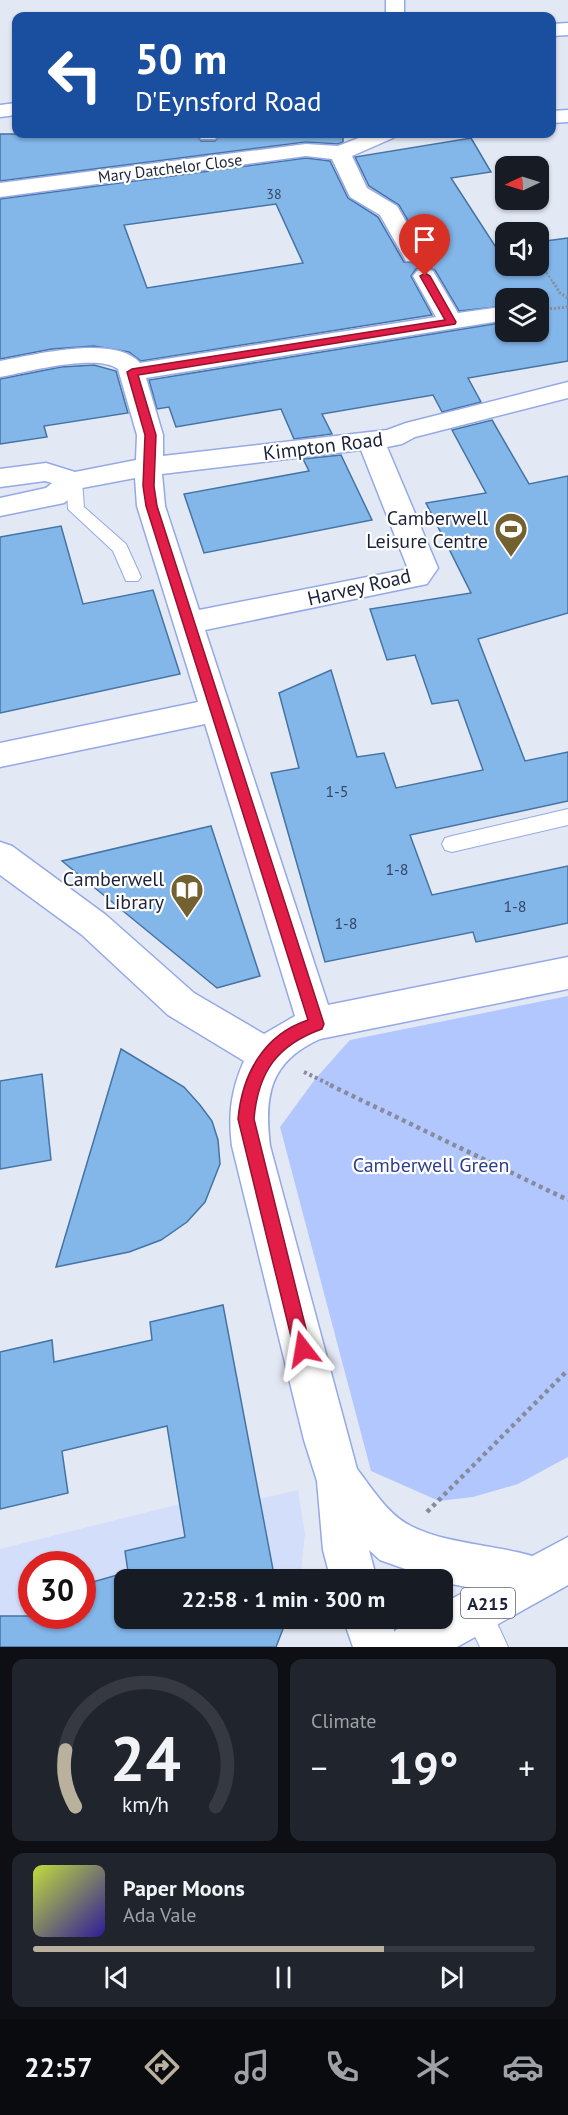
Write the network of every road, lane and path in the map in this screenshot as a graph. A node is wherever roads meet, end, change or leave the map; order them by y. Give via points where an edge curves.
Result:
1 (376, 138) edge
2 (340, 153) junction
3 (0, 190) edge
4 (549, 276) edge
5 (568, 298) edge
6 (568, 307) edge
7 (549, 309) edge
8 (495, 315) edge
9 (451, 322) junction
10 (0, 369) edge
11 (132, 372) junction
12 (568, 390) edge
13 (368, 440) junction
14 (149, 467) junction
15 (0, 478) edge
16 (74, 481) junction
17 (0, 507) edge
18 (132, 577) dead end
19 (189, 623) junction
20 (217, 710) junction
21 (0, 755) edge
22 (568, 817) edge
23 (452, 844) dead end
24 (0, 856) edge
25 (568, 973) edge
26 (316, 1024) junction
27 (268, 1055) junction
28 (568, 1200) edge
29 (568, 1370) edge
30 (339, 1481) junction
31 (423, 1516) dead end
32 (351, 1569) edge
33 (551, 1569) edge
34 (485, 1628) edge
35 (370, 1629) edge
36 (377, 1647) edge
37 (410, 1647) edge

1 - 2 street, Mary Datchelor Close
2 - 3 street, Mary Datchelor Close via 306,150
2 - 9 street via 358,192 389,211
4 - 5 path
6 - 7 path
8 - 9 street
9 - 11 street
10 - 11 street via 104,355 126,360
11 - 14 street via 150,435
12 - 13 street, Kimpton Road via 406,431 397,437
13 - 14 street, Kimpton Road
13 - 19 street, Harvey Road via 378,454 424,568 417,577
14 - 16 street, Kimpton Road
14 - 19 street via 152,506
15 - 16 street, Kimpton Road via 46,472
16 - 17 street, Kimpton Road via 54,496
16 - 18 lane via 76,509 120,548
19 - 20 street
20 - 21 street
20 - 26 street
22 - 23 lane
24 - 27 street via 94,925 181,1004
25 - 26 street
26 - 27 street via 296,1031
27 - 28 path
27 - 30 street via 256,1074 246,1119
29 - 31 path
30 - 32 street
30 - 33 street via 365,1516 396,1545 439,1558
33 - 34 street, A215
34 - 37 street, A215
35 - 36 street

